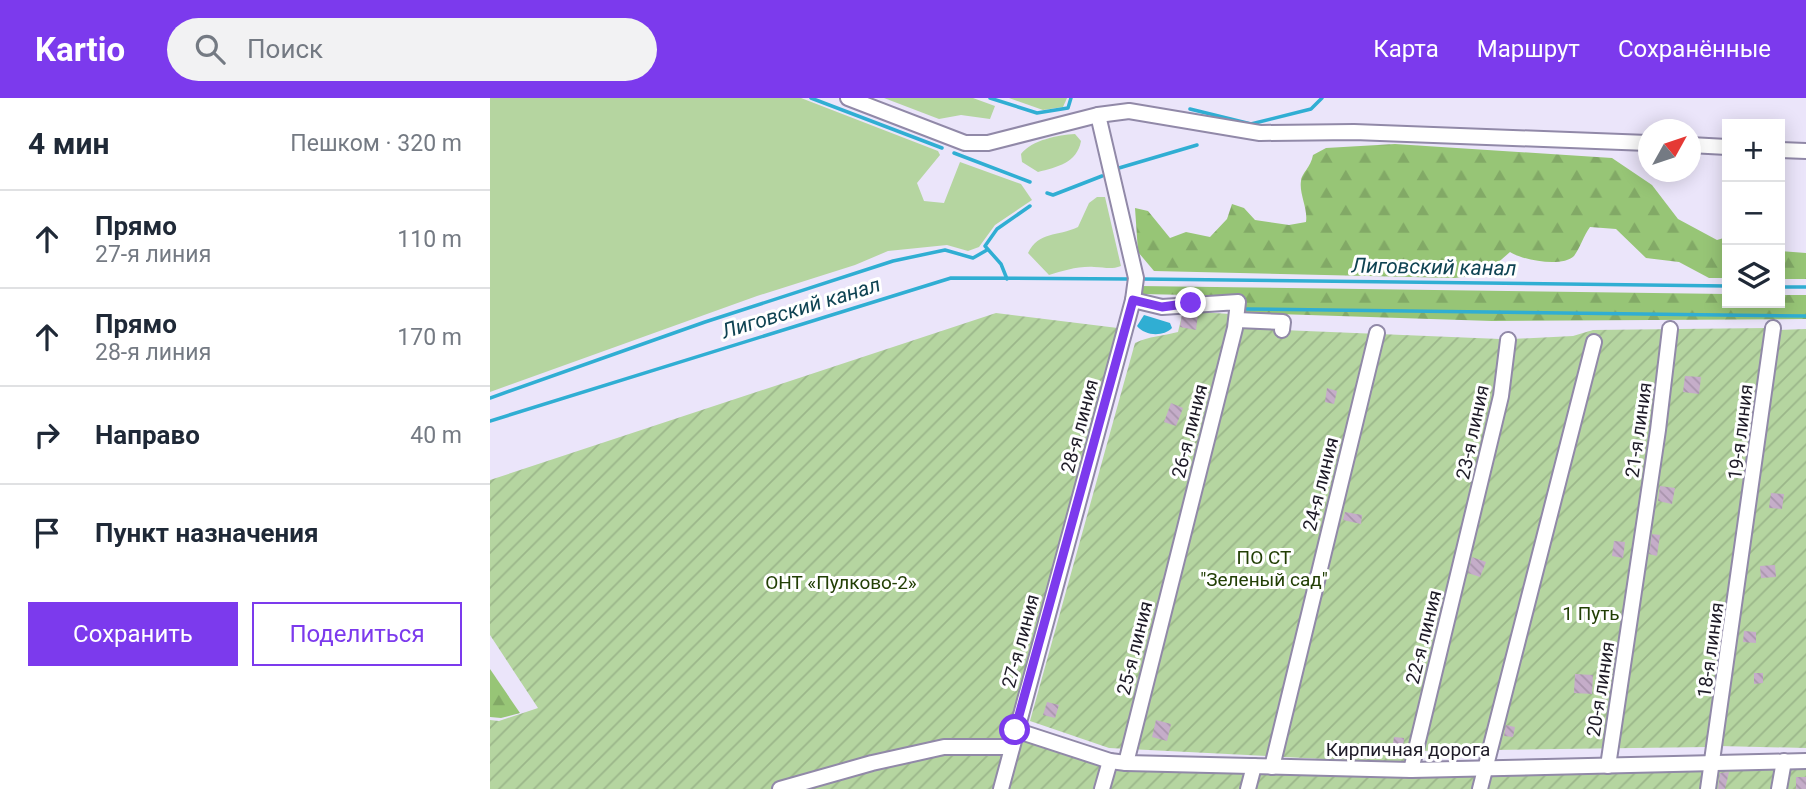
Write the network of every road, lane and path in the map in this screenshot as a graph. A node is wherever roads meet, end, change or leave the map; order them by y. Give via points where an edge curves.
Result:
1 (848, 98) edge
2 (1098, 115) junction
3 (1638, 143) edge
4 (1701, 146) edge
5 (1722, 147) edge
6 (1785, 150) edge
7 (1806, 151) edge
8 (1133, 300) junction
9 (1236, 324) junction
10 (1773, 328) dead end
11 (1670, 329) dead end
12 (1282, 330) dead end
13 (1377, 333) dead end
14 (1508, 340) dead end
15 (1594, 342) dead end
16 (1469, 533) joint
17 (1643, 535) joint
18 (1745, 542) joint
19 (1180, 544) joint
20 (1062, 561) joint
21 (1015, 730) junction
22 (1012, 747) junction
23 (1110, 761) junction
24 (1784, 761) junction
25 (1806, 761) edge
26 (1126, 763) junction
27 (1713, 763) junction
28 (1254, 766) junction
29 (1608, 766) junction
30 (1272, 767) junction
31 (1486, 767) junction
32 (1411, 770) junction
33 (780, 789) edge
34 (1001, 789) edge
35 (1102, 789) edge
36 (1248, 789) edge
37 (1480, 789) edge
38 (1708, 789) edge
39 (1779, 789) edge

1 - 2 street via 965,143 988,143
2 - 3 street via 1129,111 1259,133
2 - 8 street, 28-я линия via 1136,278
4 - 5 street
6 - 7 street
8 - 9 street via 1162,307 1238,302
8 - 20 street, 28-я линия
9 - 12 street via 1283,322
9 - 19 street, 26-я линия
10 - 18 street, 19-я линия
11 - 17 street, 21-я линия
13 - 30 street, 24-я линия
14 - 16 street, 23-я линия via 1501,396
15 - 31 street
16 - 32 street, 22-я линия
17 - 29 street, 20-я линия
18 - 27 street, 18-я линия
19 - 26 street, 25-я линия
20 - 21 street, 27-я линия
21 - 22 street, 27-я линия
21 - 23 street, Кирпичная дорога
22 - 33 street via 944,747
22 - 34 street, 27-я линия
23 - 26 street, Кирпичная дорога
23 - 35 street
24 - 25 street, Кирпичная дорога
24 - 27 street, Кирпичная дорога
24 - 39 street
26 - 28 street, Кирпичная дорога
27 - 29 street, Кирпичная дорога
27 - 38 street, 18-я линия
28 - 30 street, Кирпичная дорога
28 - 36 street
29 - 31 street, Кирпичная дорога
30 - 32 street, Кирпичная дорога
31 - 32 street, Кирпичная дорога
31 - 37 street

